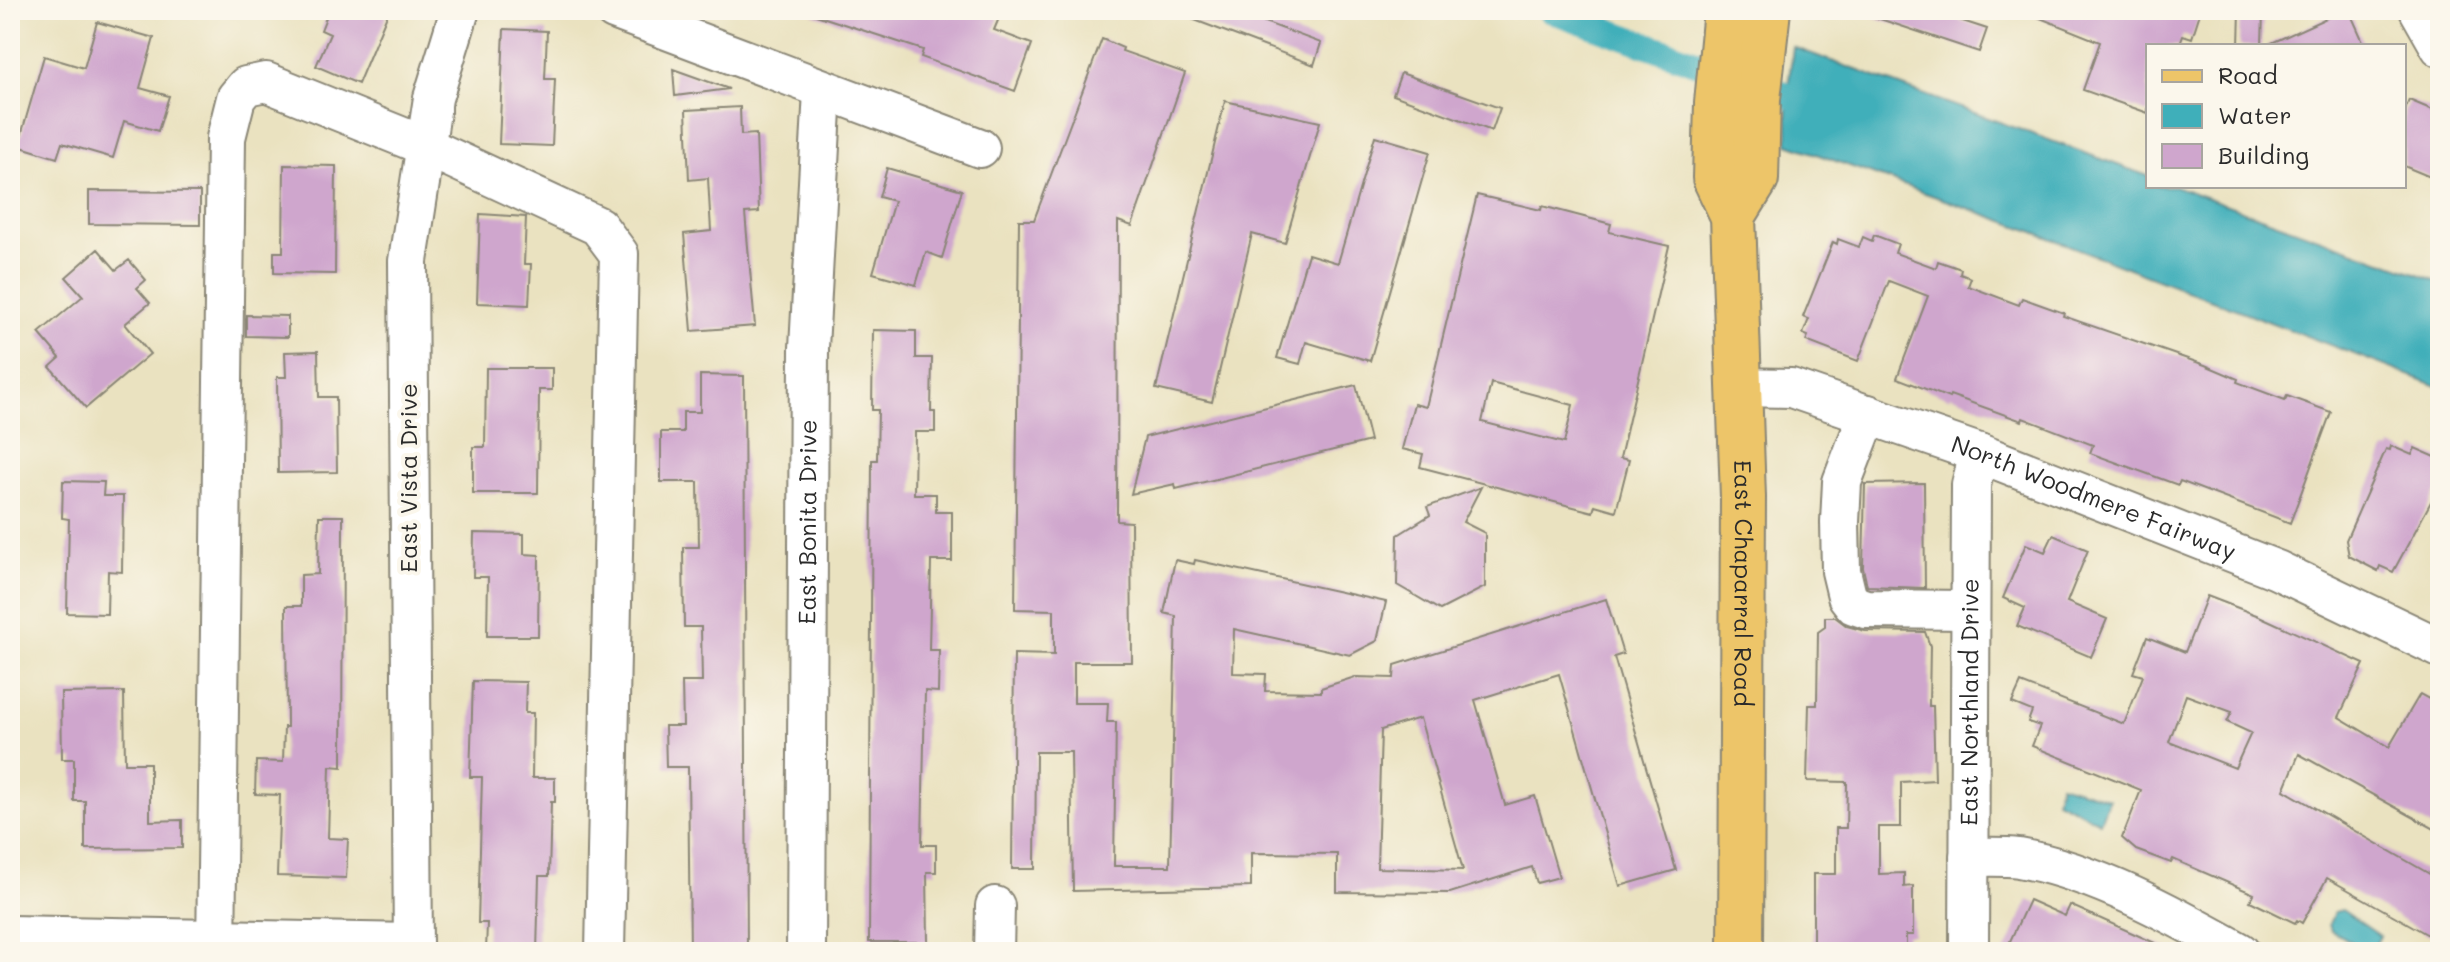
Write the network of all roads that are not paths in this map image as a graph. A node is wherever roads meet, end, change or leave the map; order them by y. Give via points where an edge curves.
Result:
1 (460, 10) edge
2 (614, 10) edge
3 (1746, 18) edge
4 (823, 91) junction
5 (425, 146) junction
6 (980, 148) dead end
7 (1733, 216) junction
8 (1737, 387) junction
9 (1868, 414) junction
10 (1979, 453) junction
11 (1970, 610) junction
12 (2440, 648) edge
13 (1969, 857) junction
14 (995, 906) dead end
15 (10, 935) edge
16 (216, 946) edge
17 (413, 947) edge
18 (605, 952) edge
19 (806, 952) edge
20 (994, 952) edge
21 (1741, 952) edge
22 (1969, 952) edge
23 (2240, 952) edge

1 - 5 street, East Vista Drive via 433,98
2 - 4 street
3 - 7 main road, East Chaparral Road via 1756,179
3 - 7 main road, East Chaparral Road via 1715,140 1715,178
4 - 6 street
4 - 19 street, East Bonita Drive via 809,348
5 - 16 street via 266,82 246,86 228,123
5 - 17 street, East Vista Drive via 408,261
5 - 18 street via 598,226 619,254
7 - 8 main road, East Chaparral Road
8 - 9 street, North Woodmere Fairway via 1791,388
8 - 21 main road, East Chaparral Road via 1744,614
9 - 10 street, North Woodmere Fairway
9 - 11 street via 1842,482 1841,571 1847,596 1866,609
10 - 11 street, East Northland Drive via 1971,485
10 - 12 street, North Woodmere Fairway via 2277,570
11 - 13 street, East Northland Drive
13 - 22 street, East Northland Drive
13 - 23 street via 2015,858 2071,873 2170,914
14 - 20 street
15 - 16 street
16 - 17 street

